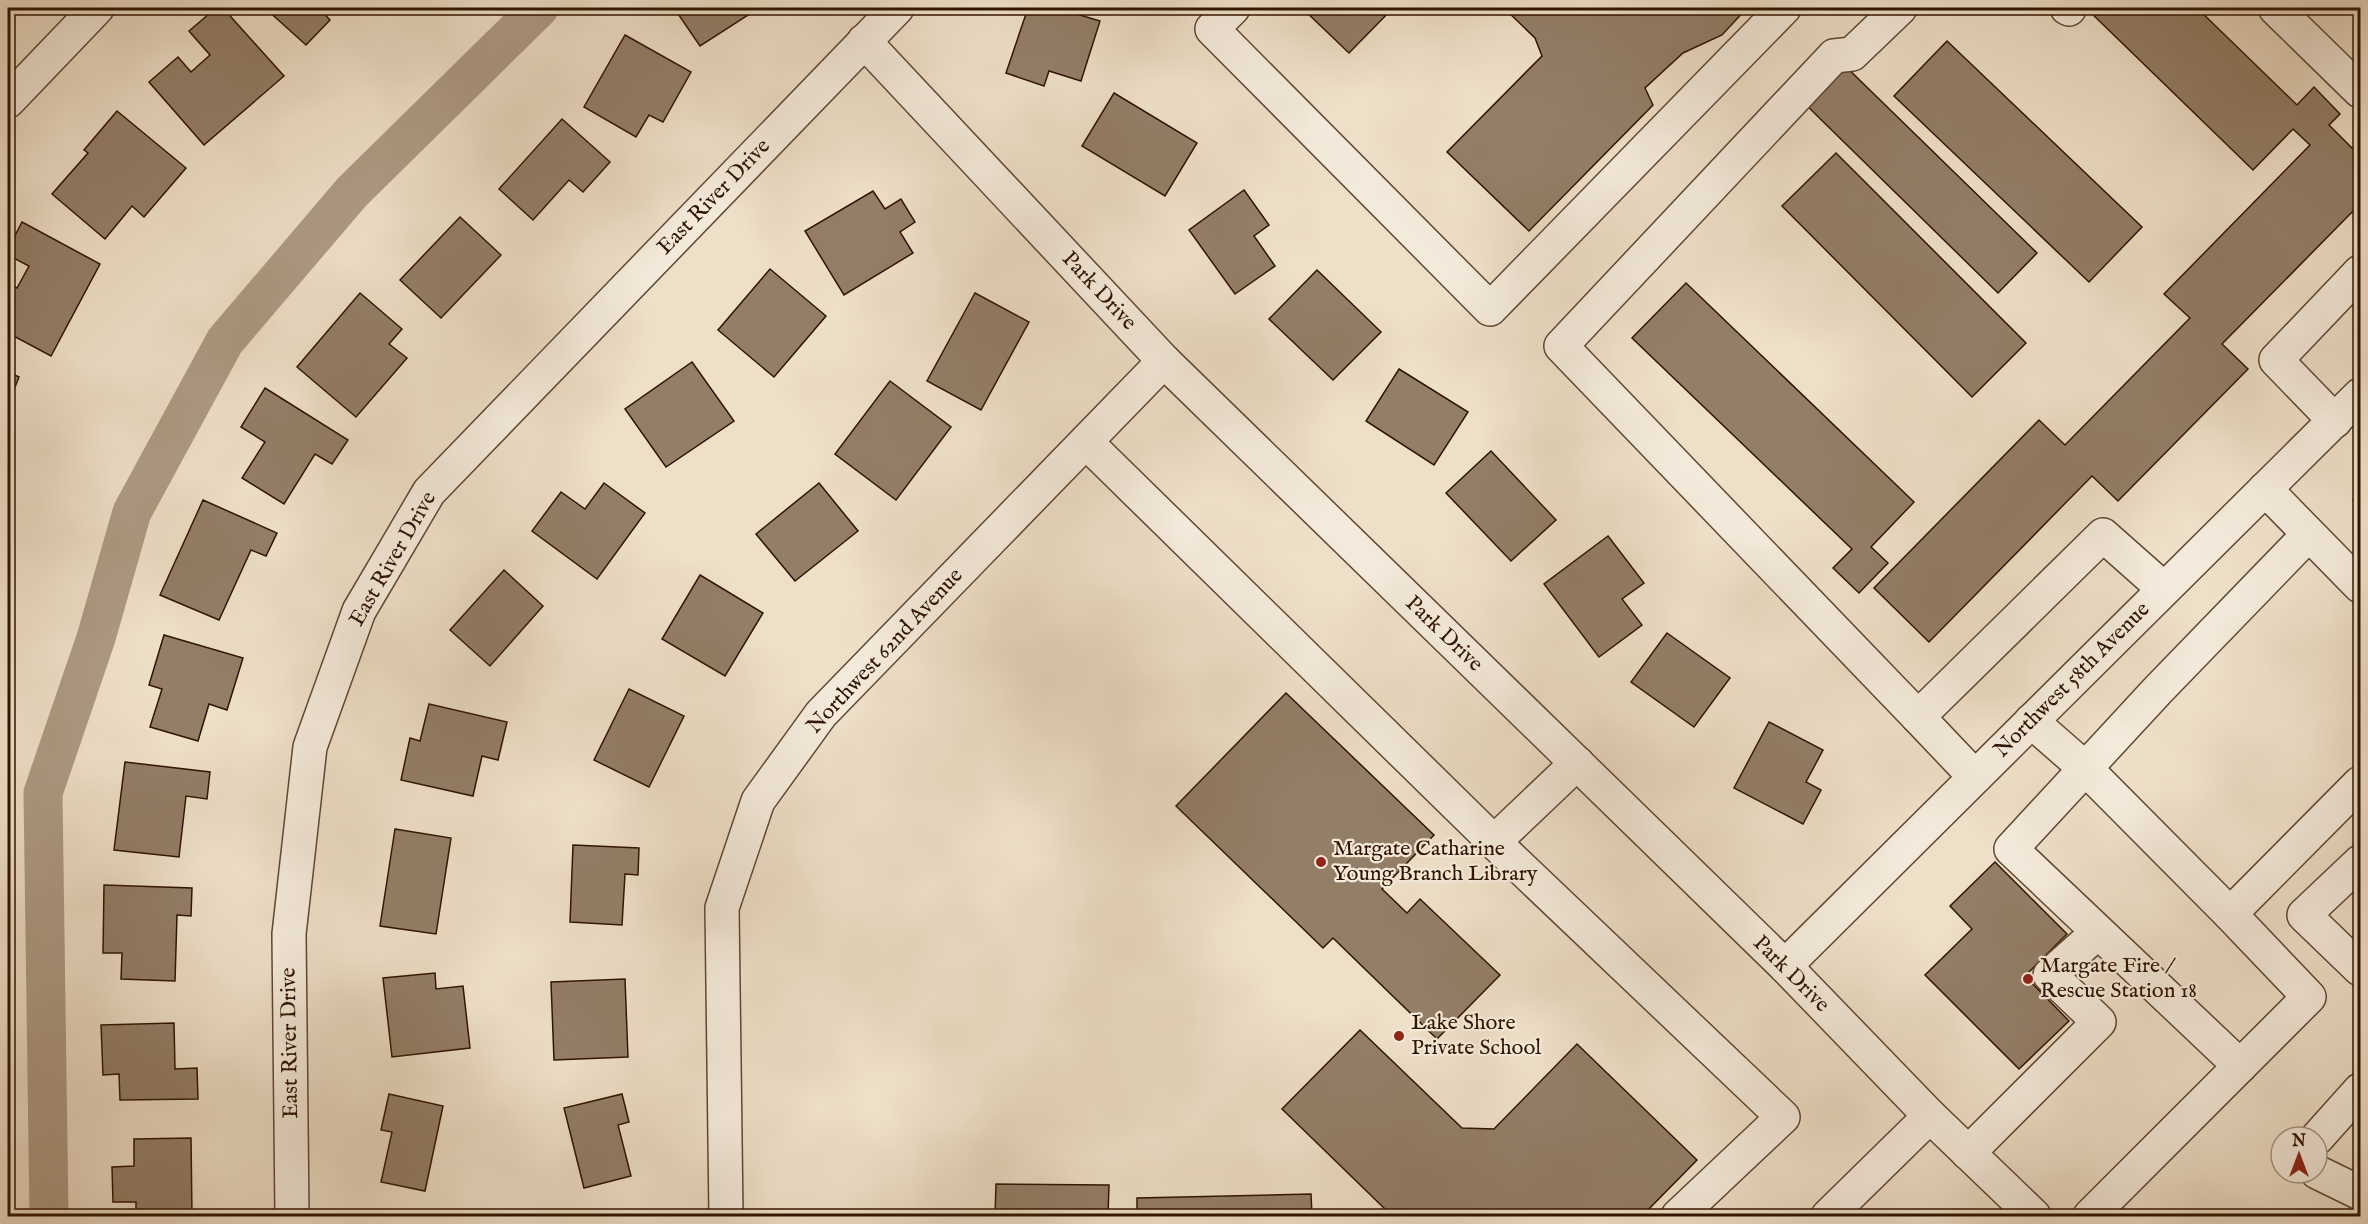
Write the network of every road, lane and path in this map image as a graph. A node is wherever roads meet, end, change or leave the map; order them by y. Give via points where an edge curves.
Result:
1 (96, 8) edge
2 (897, 8) edge
3 (1233, 8) edge
4 (1784, 8) edge
5 (1900, 8) edge
6 (2275, 8) edge
7 (864, 41) junction
8 (2361, 91) edge
9 (11, 92) edge
10 (2361, 272) edge
11 (1164, 361) junction
12 (2361, 395) edge
13 (2335, 421) junction
14 (1086, 442) junction
15 (2265, 489) junction
16 (2308, 535) junction
17 (2361, 586) edge
18 (2164, 589) junction
19 (1918, 717) junction
20 (2031, 721) junction
21 (1577, 763) junction
22 (2086, 770) junction
23 (1976, 777) junction
24 (2361, 783) edge
25 (1494, 842) junction
26 (2361, 862) edge
27 (2230, 914) junction
28 (2097, 933) junction
29 (1785, 966) junction
30 (2361, 969) edge
31 (2240, 1066) junction
32 (2361, 1090) edge
33 (1930, 1116) junction
34 (2329, 1125) edge
35 (1968, 1153) junction
36 (2329, 1178) edge
37 (2361, 1193) edge
38 (292, 1216) edge
39 (726, 1216) edge
40 (1678, 1216) edge
41 (1828, 1216) edge
42 (2034, 1216) edge
43 (2090, 1216) edge

1 - 9 street
2 - 7 street, East River Drive
3 - 4 street via 1212,29 1490,309
5 - 19 street via 1852,54 1834,56 1561,346
6 - 8 street
7 - 11 street, Park Drive
7 - 38 street, East River Drive via 429,492 359,611 310,747 289,934
10 - 13 street via 2276,360
11 - 14 street, Northwest 62nd Avenue
11 - 21 street, Park Drive
12 - 13 street, Northwest 58th Avenue
13 - 15 street, Northwest 58th Avenue
14 - 25 street
14 - 39 street, Northwest 62nd Avenue via 821,714 758,801 722,908
15 - 16 street
15 - 18 street, Northwest 58th Avenue
16 - 17 street
16 - 22 street
18 - 19 street via 2103,535
18 - 20 street, Northwest 58th Avenue
19 - 23 street
20 - 22 street
20 - 23 street, Northwest 58th Avenue
21 - 25 street
21 - 29 street, Park Drive
22 - 27 street
22 - 28 street via 2011,849
23 - 29 street, Northwest 58th Avenue
24 - 27 street
25 - 40 street via 1783,1117
26 - 30 street via 2304,915
27 - 31 street via 2309,997
28 - 31 street
28 - 35 street via 2050,975 2099,1022
29 - 33 street, Park Drive
31 - 43 street
32 - 34 street
33 - 35 street, Park Drive
33 - 41 street
35 - 42 street, Park Drive
36 - 37 street

